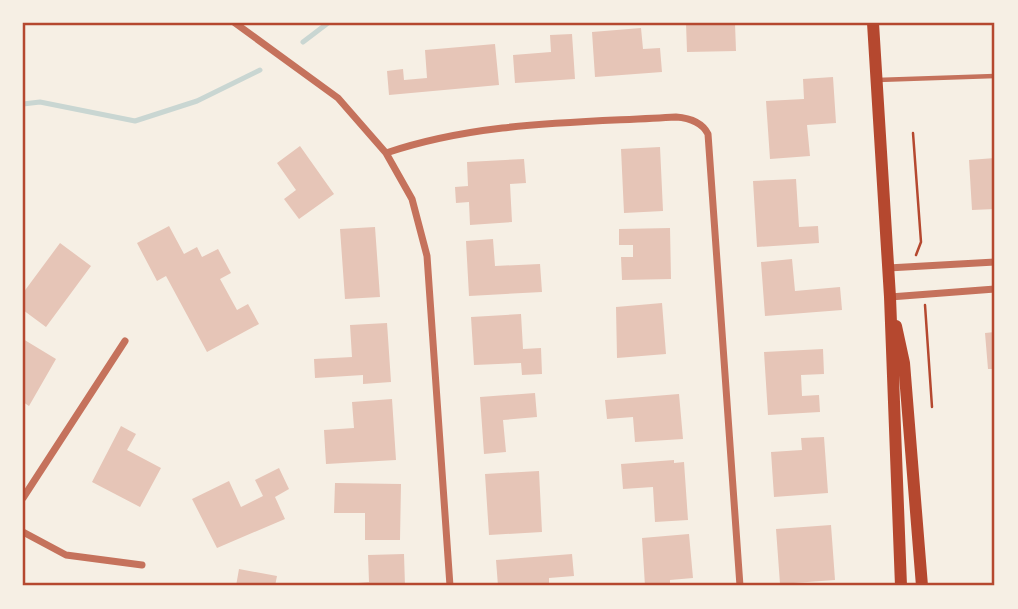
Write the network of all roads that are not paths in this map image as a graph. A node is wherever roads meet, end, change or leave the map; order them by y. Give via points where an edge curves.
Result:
1 (235, 23) edge
2 (873, 23) edge
3 (995, 76) edge
4 (877, 80) junction
5 (386, 153) junction
6 (995, 262) edge
7 (888, 268) junction
8 (995, 289) edge
9 (890, 297) junction
10 (125, 341) dead end
11 (23, 498) edge
12 (23, 531) edge
13 (142, 565) dead end
14 (450, 586) edge
15 (740, 586) edge
16 (901, 586) edge
17 (922, 586) edge

1 - 5 street via 338,98
2 - 4 main road
3 - 4 lane
4 - 7 main road
5 - 14 street via 412,199 427,256
5 - 15 street via 475,129 676,117 690,118 705,127
6 - 7 street
7 - 9 main road
8 - 9 street
9 - 16 main road
9 - 17 main road via 904,363
10 - 11 street
12 - 13 street via 66,555

